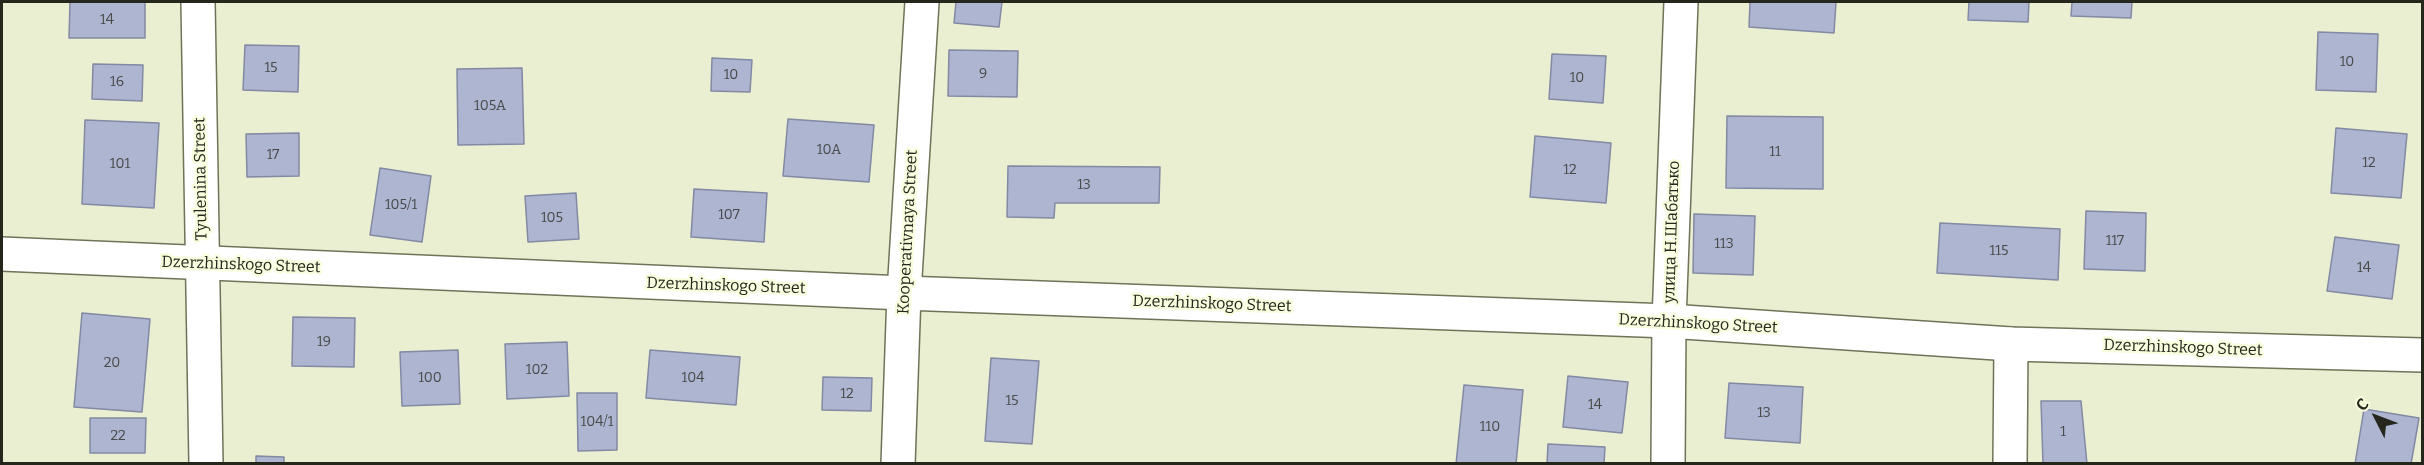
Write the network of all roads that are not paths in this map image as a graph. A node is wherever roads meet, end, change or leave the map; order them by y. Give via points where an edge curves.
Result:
1 (198, 2) edge
2 (922, 2) edge
3 (1681, 2) edge
4 (2, 254) edge
5 (203, 263) junction
6 (904, 293) junction
7 (1669, 321) junction
8 (2011, 344) junction
9 (2422, 355) edge
10 (206, 464) edge
11 (898, 464) edge
12 (1668, 464) edge
13 (2010, 464) edge

1 - 5 street, Tyulenina Street
2 - 6 street, Kooperativnaya Street
3 - 7 street, улица Н.Шабатько
4 - 5 street, Dzerzhinskogo Street
5 - 6 street, Dzerzhinskogo Street
5 - 10 street, Tyulenina Street
6 - 7 street, Dzerzhinskogo Street
6 - 11 street, Kooperativnaya Street
7 - 8 street, Dzerzhinskogo Street
7 - 12 street, улица Н.Шабатько
8 - 9 street, Dzerzhinskogo Street
8 - 13 street

